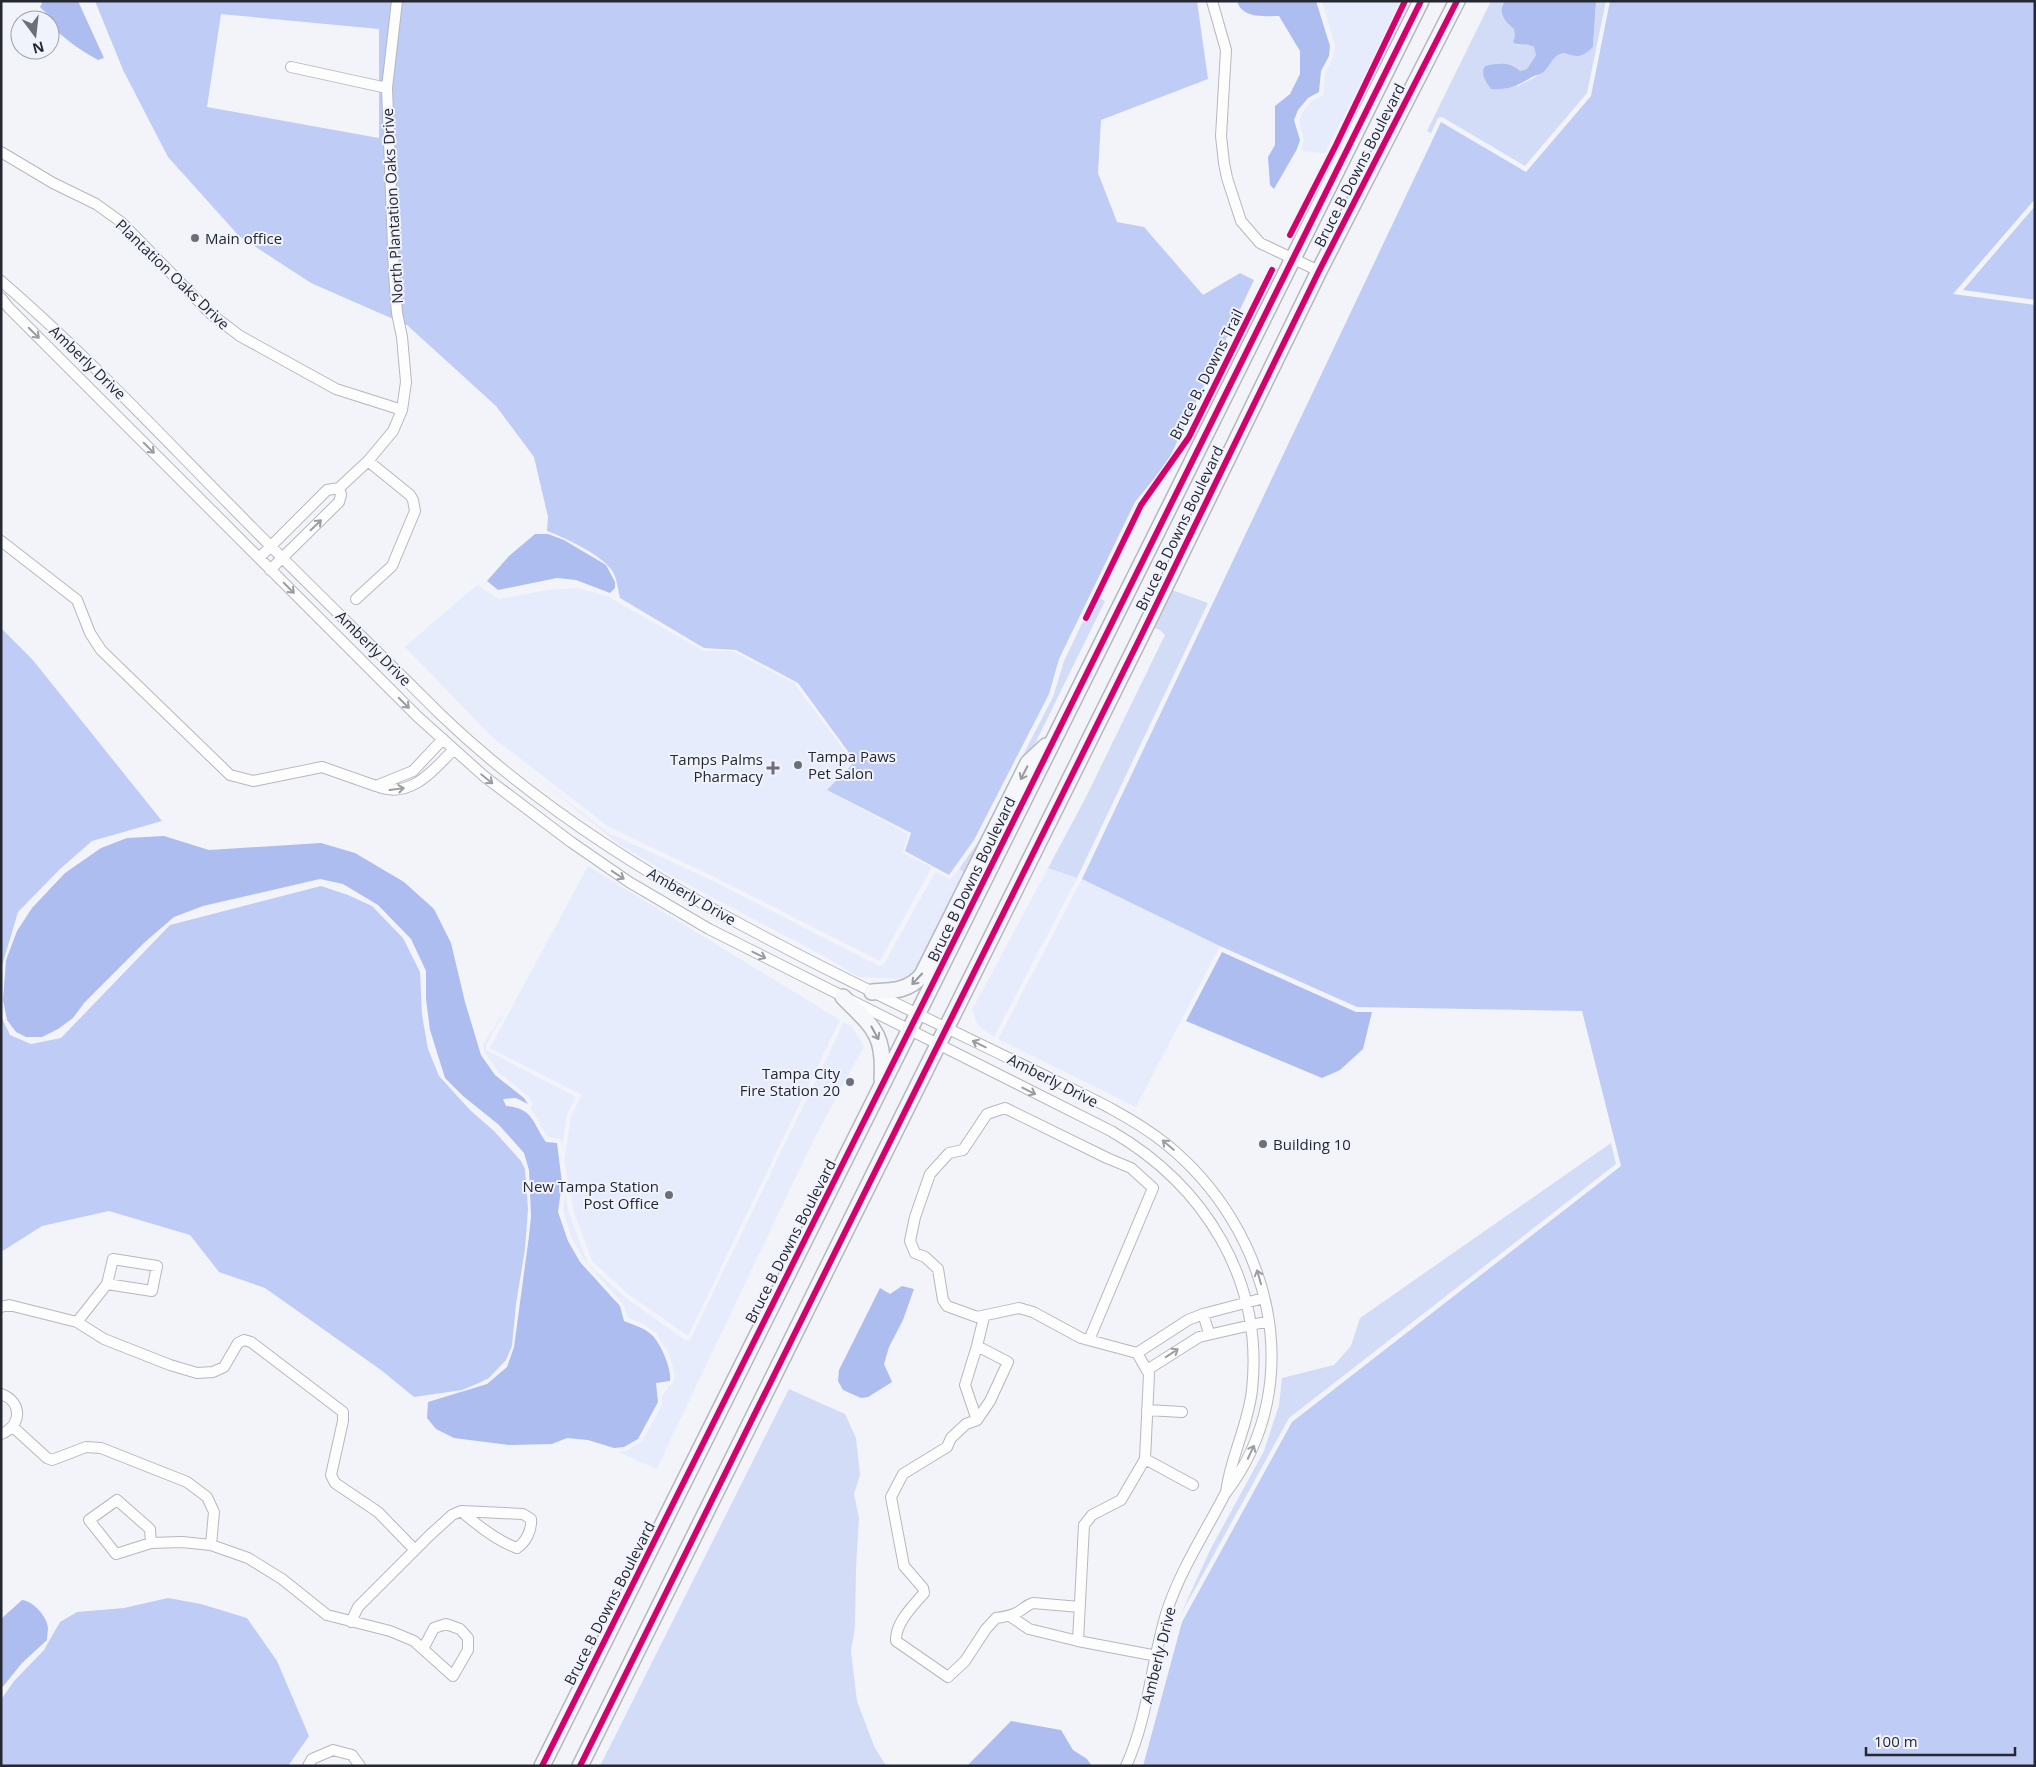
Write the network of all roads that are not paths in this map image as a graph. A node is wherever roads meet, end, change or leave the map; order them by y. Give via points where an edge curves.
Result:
1 (397, 1) edge
2 (1212, 1) edge
3 (1421, 1) edge
4 (1457, 1) edge
5 (290, 67) dead end
6 (387, 88) junction
7 (1, 152) edge
8 (1293, 259) junction
9 (1319, 271) junction
10 (1, 281) edge
11 (1, 298) edge
12 (402, 410) junction
13 (368, 461) junction
14 (339, 488) junction
15 (1, 541) edge
16 (270, 546) junction
17 (259, 558) junction
18 (282, 558) junction
19 (270, 570) junction
20 (356, 599) dead end
21 (462, 734) junction
22 (1055, 736) junction
23 (449, 745) junction
24 (413, 771) junction
25 (422, 780) junction
26 (376, 786) junction
27 (872, 992) junction
28 (843, 997) junction
29 (917, 1015) junction
30 (946, 1028) junction
31 (909, 1030) junction
32 (938, 1045) junction
33 (882, 1084) junction
34 (107, 1284) junction
35 (1264, 1298) junction
36 (1246, 1302) junction
37 (1, 1307) edge
38 (1204, 1314) junction
39 (984, 1317) junction
40 (1270, 1321) junction
41 (77, 1322) junction
42 (1250, 1324) junction
43 (1209, 1333) junction
44 (1089, 1340) junction
45 (978, 1346) junction
46 (1137, 1354) junction
47 (1146, 1370) junction
48 (1, 1394) edge
49 (1147, 1410) junction
50 (1182, 1412) dead end
51 (977, 1420) junction
52 (13, 1427) junction
53 (1, 1434) edge
54 (1145, 1459) junction
55 (1193, 1486) dead end
56 (1225, 1494) junction
57 (461, 1511) junction
58 (151, 1543) junction
59 (211, 1545) junction
60 (415, 1550) junction
61 (1080, 1607) junction
62 (1010, 1616) junction
63 (351, 1622) junction
64 (1078, 1641) junction
65 (423, 1649) junction
66 (1157, 1656) junction
67 (308, 1766) edge
68 (360, 1766) edge
69 (542, 1766) edge
70 (580, 1766) edge
71 (1126, 1766) edge

1 - 6 street, North Plantation Oaks Drive
2 - 8 street via 1226,50 1221,136 1227,178 1241,221 1249,231 1260,242
3 - 8 main road, Bruce B Downs Boulevard
4 - 9 main road, Bruce B Downs Boulevard
5 - 6 street
6 - 12 street, North Plantation Oaks Drive via 394,273 406,382
7 - 12 street, Plantation Oaks Drive via 96,204 121,222 211,314 240,336 336,389
8 - 9 street
8 - 22 main road, Bruce B Downs Boulevard
9 - 30 main road, Bruce B Downs Boulevard
10 - 16 street, Amberly Drive via 106,378
11 -> 17 street, Amberly Drive
12 - 13 street via 394,431
13 - 14 street
13 - 20 street via 410,495 415,511 392,566
14 - 16 street via 327,490
18 -> 14 street via 339,502
15 - 26 street via 77,600 100,650 230,774 252,781 322,767
16 - 17 street
16 - 18 street, Amberly Drive
17 - 19 street, Amberly Drive
18 - 19 street
18 - 21 street, Amberly Drive
19 -> 23 street, Amberly Drive
21 - 23 street
21 - 27 street, Amberly Drive via 563,815 636,864 718,912
22 -> 27 main road via 1028,763 922,975 904,989
22 - 29 main road, Bruce B Downs Boulevard
23 - 24 street
23 - 25 street
23 -> 28 street, Amberly Drive via 485,777 629,882 709,930
24 - 25 street
24 - 26 street
26 -> 25 street via 393,790
27 - 29 street, Amberly Drive
28 - 31 street, Amberly Drive
28 -> 33 main road via 867,1020 879,1040 883,1052
29 - 30 street, Amberly Drive
29 - 31 main road, Bruce B Downs Boulevard
30 - 32 main road, Bruce B Downs Boulevard
35 -> 30 street, Amberly Drive via 1255,1264 1235,1223 1209,1186 1170,1147 1126,1118
31 - 32 street, Amberly Drive
31 - 33 main road, Bruce B Downs Boulevard
32 -> 36 street, Amberly Drive via 1111,1131 1152,1158 1205,1213 1227,1249
32 - 70 main road, Bruce B Downs Boulevard
33 - 69 main road, Bruce B Downs Boulevard
34 - 34 street via 152,1291 157,1266 113,1258
34 - 41 street
35 - 36 street
35 - 40 street, Amberly Drive
36 - 38 street
36 - 42 street, Amberly Drive
37 - 41 street via 10,1305
38 - 43 street
38 - 46 street via 1188,1320
39 - 44 street via 1019,1308
39 - 44 street via 947,1306 938,1270 925,1257 915,1253 910,1241 930,1174 949,1153 963,1150 987,1114 1005,1108 1131,1168 1153,1188
39 - 45 street
40 - 42 street
56 -> 40 street, Amberly Drive via 1253,1448 1266,1407 1272,1364
41 - 60 street via 104,1339 197,1372 213,1372 224,1367 238,1343 244,1340 251,1342 343,1412 331,1476 335,1483 378,1512
42 - 43 street
42 - 56 street, Amberly Drive via 1252,1391
47 -> 43 street
44 - 46 street
45 - 51 street via 965,1385
45 - 51 street via 1008,1362 990,1401
46 - 47 street
47 - 49 street via 1149,1374
48 - 52 street via 8,1396 17,1407
49 - 50 street
49 - 54 street
51 - 62 street via 966,1424 951,1438 947,1447 903,1474 891,1497 904,1566 924,1593 899,1626 896,1642 948,1677 966,1661 996,1618
52 - 53 street
52 - 59 street via 52,1460 86,1447 101,1448 187,1482 207,1498 214,1512
54 - 55 street
54 - 61 street via 1121,1500 1092,1514 1084,1525
56 - 66 street, Amberly Drive via 1174,1593
57 - 57 street via 523,1514 531,1519 532,1527 523,1544 517,1548
57 - 60 street via 452,1515
58 - 58 street via 116,1554 89,1520 118,1500 150,1529
58 - 59 street
59 - 63 street via 248,1558 282,1579 327,1615
60 - 63 street via 358,1607
61 - 62 street via 1033,1603
61 - 64 street
62 - 64 street via 1029,1629
63 - 65 street via 390,1631 414,1641
64 - 66 street
65 - 65 street via 453,1676 468,1650 468,1638 460,1629 446,1624 434,1628
66 - 71 street, Amberly Drive via 1141,1723
67 - 68 street via 312,1758 333,1750 352,1755

